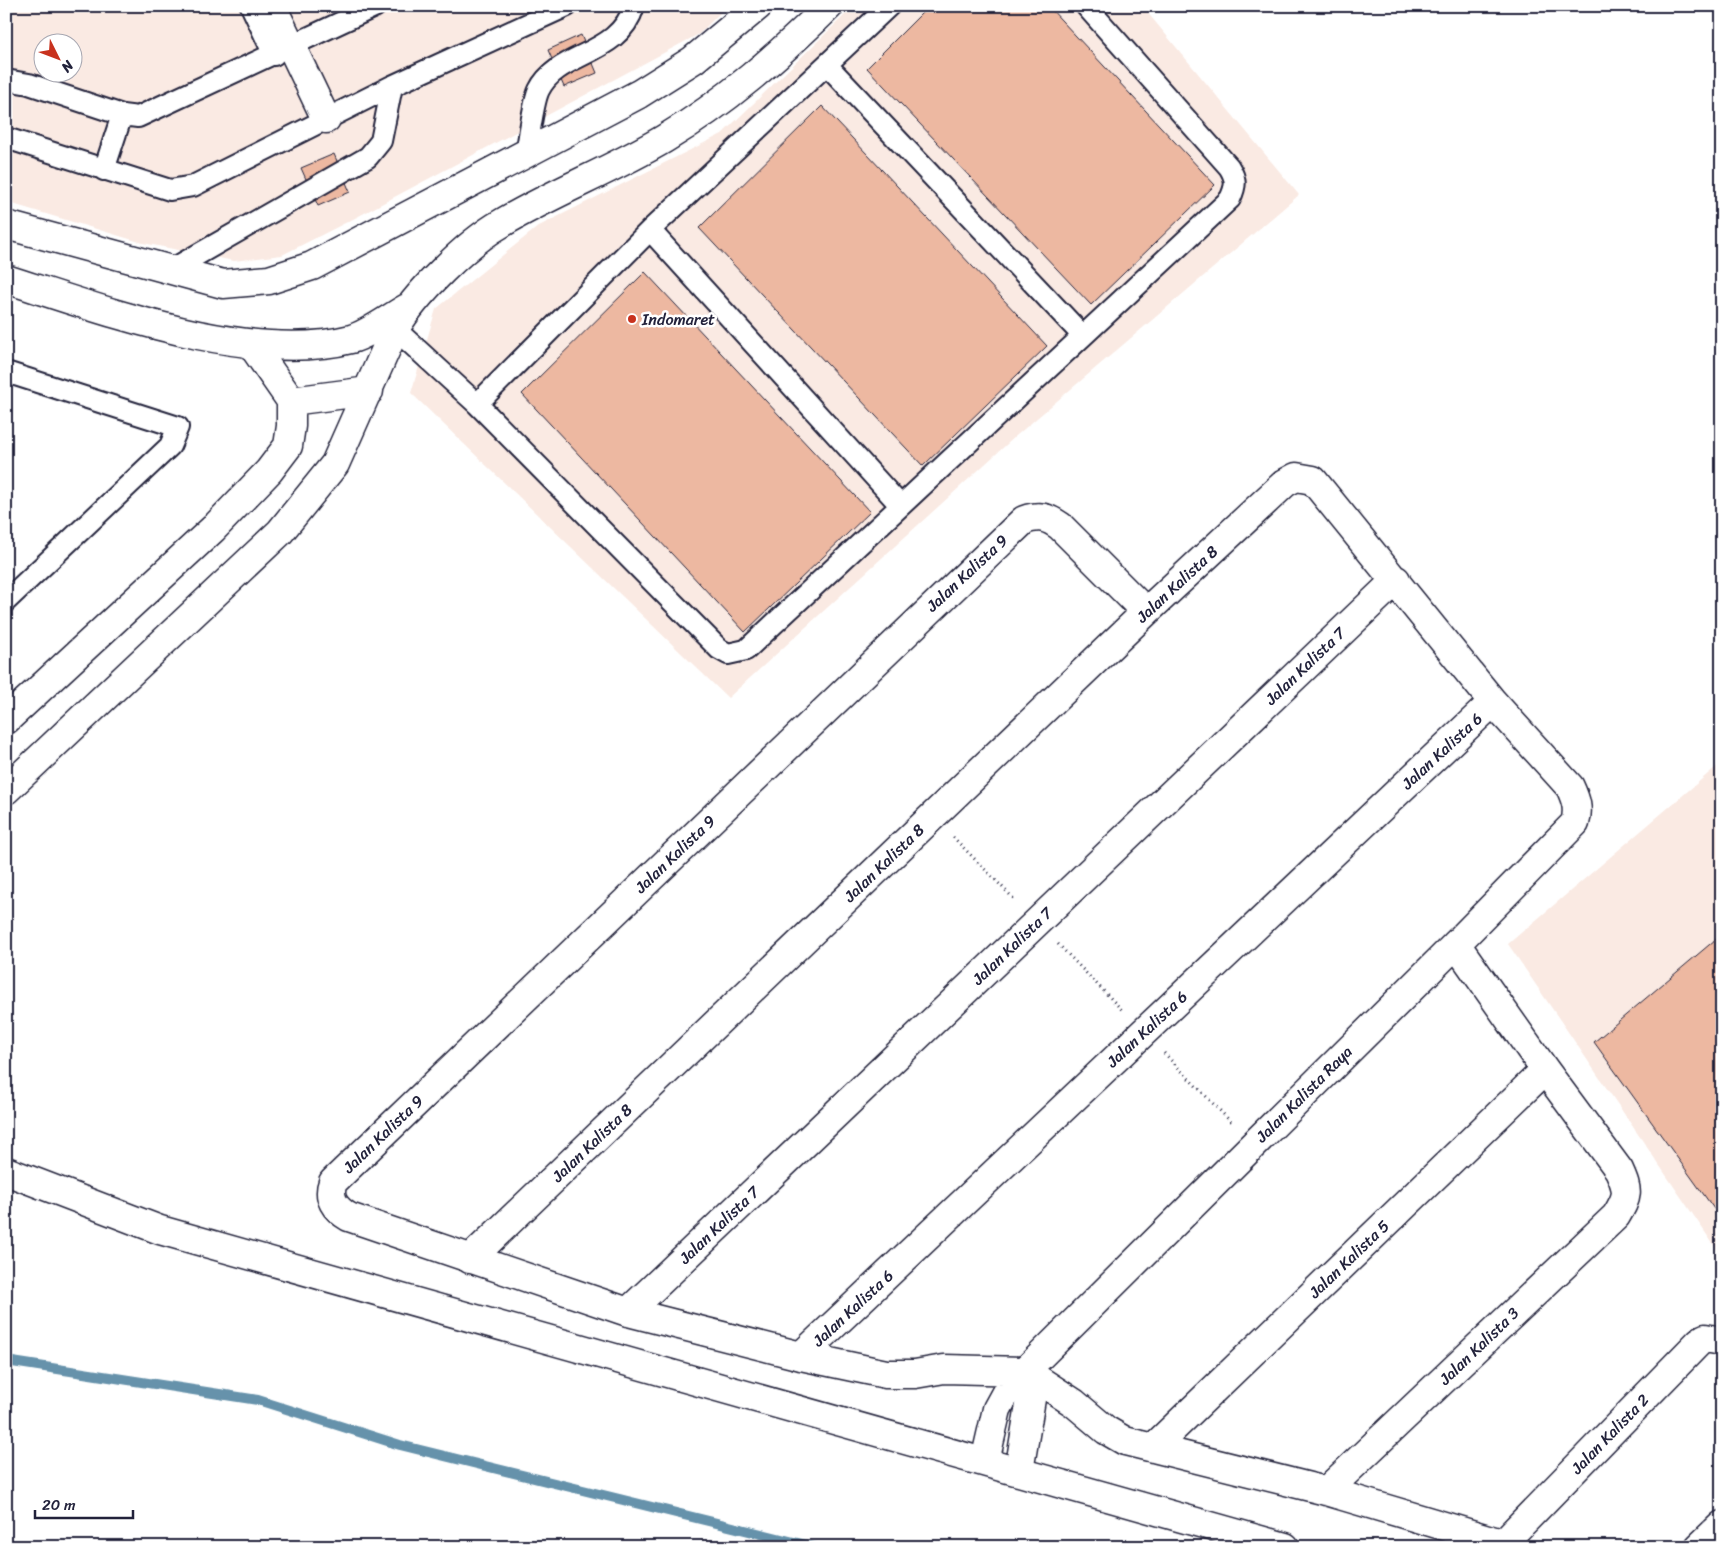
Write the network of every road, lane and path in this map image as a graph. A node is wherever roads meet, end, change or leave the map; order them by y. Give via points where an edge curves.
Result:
1 (250, 6) edge
2 (272, 6) edge
3 (376, 6) edge
4 (566, 6) edge
5 (634, 6) edge
6 (758, 6) edge
7 (829, 6) edge
8 (889, 6) edge
9 (1086, 6) edge
10 (282, 51) junction
11 (827, 65) junction
12 (6, 80) edge
13 (392, 86) junction
14 (122, 115) junction
15 (326, 119) junction
16 (6, 138) edge
17 (526, 154) junction
18 (104, 170) junction
19 (6, 225) edge
20 (650, 230) junction
21 (169, 271) junction
22 (6, 279) edge
23 (401, 318) junction
24 (1082, 335) junction
25 (252, 345) junction
26 (6, 372) edge
27 (369, 391) junction
28 (291, 401) junction
29 (477, 404) junction
30 (900, 506) junction
31 (1396, 580) junction
32 (6, 602) edge
33 (1146, 612) junction
34 (1493, 702) junction
35 (6, 720) edge
36 (6, 790) edge
37 (934, 816) junction
38 (1036, 922) junction
39 (1456, 944) junction
40 (1144, 1032) junction
41 (1545, 1070) junction
42 (1253, 1144) junction
43 (6, 1171) edge
44 (470, 1259) junction
45 (628, 1312) junction
46 (1722, 1341) edge
47 (801, 1356) junction
48 (1025, 1371) junction
49 (1153, 1448) junction
50 (985, 1461) junction
51 (1019, 1471) junction
52 (1326, 1491) junction
53 (1722, 1525) edge
54 (1509, 1545) edge
55 (1285, 1547) edge
56 (1699, 1547) edge

1 - 10 lane
2 - 10 street
3 - 10 lane
4 - 13 lane
5 - 17 lane via 631,16 612,40 557,70 539,90
6 - 17 street via 693,60 639,94
7 - 23 street via 784,50 730,95 664,139 501,223 454,260
8 - 11 lane
9 - 24 lane via 1230,167 1235,187 1230,199
10 - 14 lane via 159,110 138,118
10 - 15 street
11 - 20 lane
11 - 24 lane
12 - 14 lane via 29,84
13 - 15 lane
13 - 21 lane via 381,141 368,157
14 - 18 lane
15 - 18 lane via 193,186 170,190
16 - 18 lane
17 - 21 street via 312,266 269,280 223,284
19 - 21 street
20 - 29 lane
20 - 30 lane
22 - 25 street via 138,320
23 - 25 street via 352,339 311,345
23 - 27 street
23 - 29 lane
24 - 30 lane
25 - 28 street
26 - 32 lane via 178,427 170,446
27 - 28 street
27 - 36 street via 335,464 280,532
28 - 35 street via 288,446 269,471 213,529
29 - 30 lane via 719,649 728,654 746,650 754,644
31 - 33 street, Jalan Kalista 8 via 1319,485 1313,480 1296,477 1285,483
31 - 34 street
31 - 38 street, Jalan Kalista 7
33 - 37 street, Jalan Kalista 8
33 - 44 street, Jalan Kalista 9 via 1060,526 1047,517 1024,520 334,1182 330,1191 333,1202 349,1217
34 - 39 street, Jalan Kalista Raya via 1570,787 1578,813 1575,823
34 - 40 street, Jalan Kalista 6
37 - 38 path
37 - 44 street, Jalan Kalista 8
38 - 40 path
38 - 45 street, Jalan Kalista 7
39 - 41 street
39 - 42 street, Jalan Kalista Raya
40 - 42 path
40 - 47 street, Jalan Kalista 6
41 - 49 street, Jalan Kalista 5
41 - 52 street, Jalan Kalista 3 via 1619,1170 1627,1196 1616,1216
42 - 48 street, Jalan Kalista Raya
43 - 50 street via 160,1230
44 - 45 street
45 - 47 street
46 - 54 street, Jalan Kalista 2 via 1705,1338 1699,1342
47 - 48 street via 886,1374 944,1370
48 - 49 street via 1074,1403 1106,1430 1125,1441
48 - 50 street, Jalan Kalista Raya via 1008,1387 997,1409
48 - 51 street via 1032,1393
49 - 52 street
50 - 51 street
51 - 55 street
52 - 54 street
53 - 56 street

